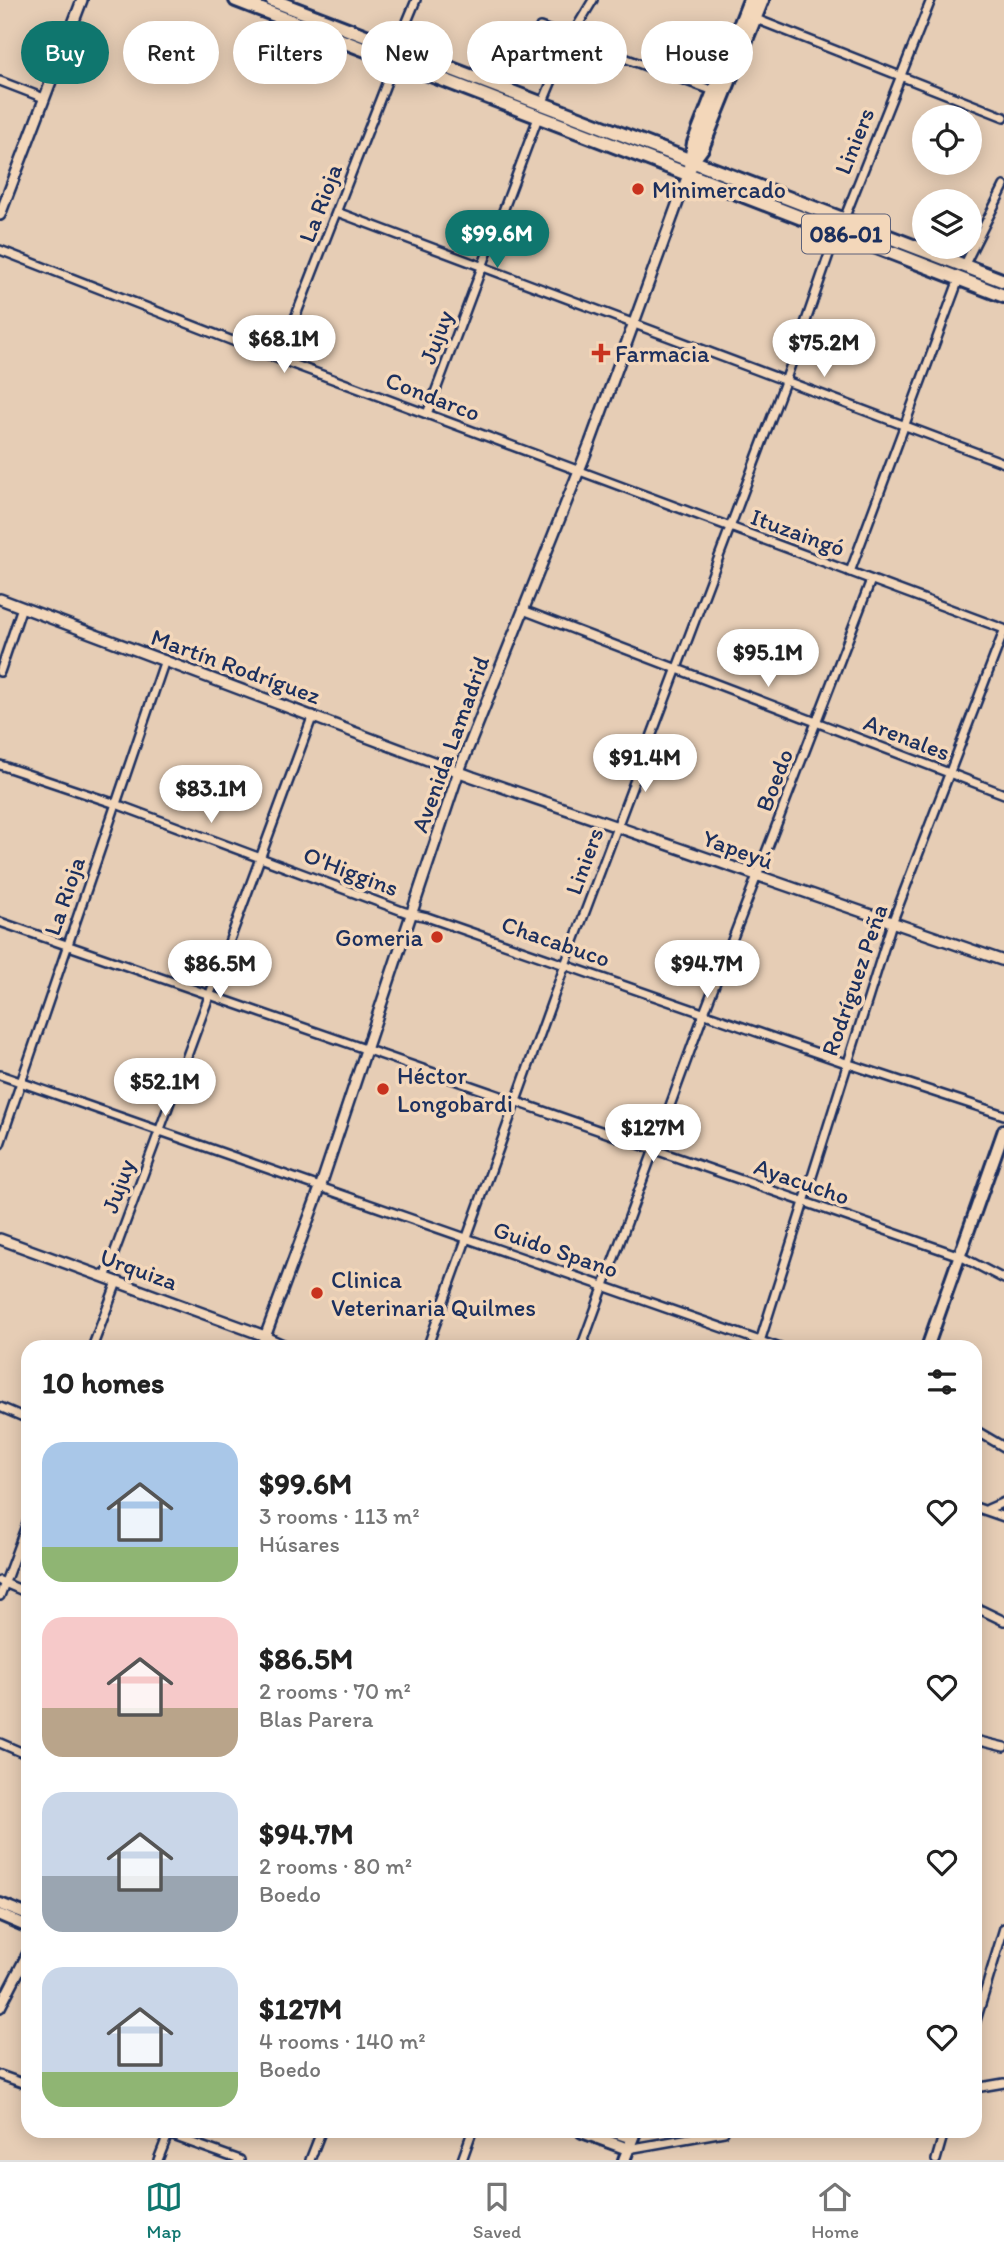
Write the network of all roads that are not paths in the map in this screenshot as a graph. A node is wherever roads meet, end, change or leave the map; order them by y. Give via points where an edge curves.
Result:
1 (82, 0) edge
2 (236, 0) edge
3 (272, 0) edge
4 (416, 0) edge
5 (593, 0) edge
6 (750, 0) edge
7 (762, 0) edge
8 (931, 0) edge
9 (749, 16) junction
10 (408, 21) edge
11 (580, 21) edge
12 (361, 39) edge
13 (361, 42) edge
14 (627, 60) edge
15 (453, 76) edge
16 (900, 76) junction
17 (0, 81) edge
18 (385, 84) edge
19 (551, 84) edge
20 (714, 91) junction
21 (44, 98) junction
22 (541, 109) junction
23 (1004, 117) edge
24 (691, 166) junction
25 (1004, 186) edge
26 (337, 212) junction
27 (0, 215) edge
28 (844, 219) junction
29 (837, 231) junction
30 (0, 250) edge
31 (484, 266) junction
32 (964, 266) junction
33 (959, 279) junction
34 (1004, 281) edge
35 (1004, 296) edge
36 (634, 322) junction
37 (279, 359) junction
38 (786, 379) junction
39 (427, 414) junction
40 (905, 424) junction
41 (1004, 463) edge
42 (579, 471) junction
43 (730, 527) junction
44 (850, 572) junction
45 (871, 580) junction
46 (0, 599) edge
47 (22, 607) junction
48 (523, 610) junction
49 (1004, 630) edge
50 (165, 660) junction
51 (677, 669) junction
52 (0, 672) edge
53 (313, 715) junction
54 (816, 723) junction
55 (0, 765) edge
56 (459, 771) junction
57 (949, 773) junction
58 (1004, 794) edge
59 (116, 804) junction
60 (617, 825) junction
61 (260, 858) junction
62 (758, 877) junction
63 (412, 915) junction
64 (0, 922) edge
65 (892, 923) junction
66 (68, 946) junction
67 (1004, 961) edge
68 (565, 965) junction
69 (207, 995) junction
70 (704, 1013) junction
71 (366, 1051) junction
72 (846, 1063) junction
73 (0, 1075) edge
74 (21, 1083) junction
75 (517, 1102) junction
76 (1004, 1115) edge
77 (1004, 1130) edge
78 (158, 1131) junction
79 (0, 1144) edge
80 (654, 1150) junction
81 (320, 1188) junction
82 (802, 1203) junction
83 (466, 1238) junction
84 (0, 1239) edge
85 (960, 1255) junction
86 (105, 1278) junction
87 (1004, 1279) edge
88 (117, 1282) junction
89 (604, 1286) junction
90 (265, 1336) junction
91 (95, 1340) edge
92 (264, 1340) edge
93 (274, 1340) edge
94 (430, 1340) edge
95 (584, 1340) edge
96 (748, 1340) edge
97 (760, 1340) edge
98 (930, 1340) edge
99 (0, 1407) edge
100 (21, 1416) edge
101 (982, 1434) edge
102 (1004, 1447) edge
103 (1004, 1502) edge
104 (984, 1509) joint
105 (1004, 1517) edge
106 (21, 1537) edge
107 (2, 1582) edge
108 (21, 1590) edge
109 (0, 1596) edge
110 (982, 1610) edge
111 (1004, 1621) edge
112 (982, 1742) edge
113 (0, 1743) edge
114 (1004, 1747) edge
115 (21, 1752) edge
116 (0, 1904) edge
117 (21, 1912) edge
118 (0, 1915) edge
119 (21, 1924) edge
120 (1004, 1928) edge
121 (21, 1966) edge
122 (982, 2001) edge
123 (0, 2007) edge
124 (0, 2075) edge
125 (21, 2082) edge
126 (1004, 2083) edge
127 (982, 2087) edge
128 (165, 2138) edge
129 (183, 2138) edge
130 (318, 2138) edge
131 (470, 2138) edge
132 (604, 2138) edge
133 (687, 2138) edge
134 (942, 2138) edge
135 (630, 2145) edge
136 (158, 2160) edge
137 (240, 2160) edge
138 (310, 2160) edge
139 (462, 2160) edge
140 (936, 2160) edge

1 - 21 street
2 - 13 main road, 086-01
3 - 12 main road, 086-01
4 - 10 street, La Rioja
5 - 11 street, Jujuy
6 - 9 main road, Avenida Lamadrid
7 - 9 main road, Avenida Lamadrid
8 - 16 street, Liniers
9 - 16 street
9 - 20 main road, Avenida Lamadrid
9 - 24 main road, Avenida Lamadrid via 702,148
14 - 20 street
15 - 22 main road, 086-01
16 - 23 street
16 - 28 street, Liniers
17 - 21 street
18 - 26 street, La Rioja
19 - 22 street, Jujuy
20 - 24 main road, Avenida Lamadrid via 694,144
21 - 27 street
22 - 24 main road, 086-01
22 - 31 street, Jujuy
24 - 28 main road, 086-01
24 - 29 main road, 086-01
24 - 36 street, Avenida Lamadrid
25 - 32 street
26 - 31 street
26 - 37 street, La Rioja
28 - 32 main road, 086-01
29 - 33 main road, 086-01
29 - 38 street, Liniers
30 - 37 street, Condarco
31 - 36 street
31 - 39 street, Jujuy
32 - 34 main road, 086-01
33 - 35 main road, 086-01
33 - 40 street
36 - 38 street
36 - 42 street, Avenida Lamadrid
37 - 39 street, Condarco
38 - 40 street
38 - 43 street, Liniers
39 - 42 street, Condarco
40 - 41 street
40 - 44 street
42 - 43 street, Ituzaingó
42 - 48 street, Avenida Lamadrid
43 - 44 street, Ituzaingó
43 - 51 street, Liniers
44 - 45 street, Ituzaingó
45 - 49 street, Ituzaingó
45 - 54 street, Boedo
46 - 47 street, Martín Rodríguez
47 - 50 street, Martín Rodríguez
47 - 52 street
48 - 51 street, Arenales
48 - 56 street, Avenida Lamadrid
49 - 57 street, Rodríguez Peña
50 - 53 street, Martín Rodríguez
50 - 59 street, La Rioja
51 - 54 street, Arenales
51 - 60 street, Liniers
53 - 56 street, Martín Rodríguez
53 - 61 street, Jujuy
54 - 57 street, Arenales
54 - 62 street, Boedo
55 - 59 street, O'Higgins
56 - 60 street, Yapeyú
56 - 63 street, Avenida Lamadrid
57 - 58 street, Arenales
57 - 65 street, Rodríguez Peña
59 - 61 street, O'Higgins
59 - 66 street, La Rioja
60 - 62 street, Yapeyú
60 - 68 street, Liniers
61 - 63 street, O'Higgins
61 - 69 street, Jujuy
62 - 65 street, Yapeyú
62 - 70 street, Boedo
63 - 68 street, Chacabuco
63 - 71 street, Avenida Lamadrid
64 - 66 street, Ayacucho
65 - 67 street, Yapeyú
65 - 72 street, Rodríguez Peña
66 - 69 street, Ayacucho
66 - 74 street, La Rioja
68 - 70 street, Chacabuco
68 - 75 street, Liniers
69 - 71 street, Ayacucho
69 - 78 street, Jujuy
70 - 72 street, Chacabuco
70 - 80 street, Boedo
71 - 75 street, Ayacucho
71 - 81 street, Avenida Lamadrid
72 - 76 street, Chacabuco
72 - 82 street, Rodríguez Peña
73 - 74 street, Guido Spano
74 - 78 street, Guido Spano
74 - 79 street, La Rioja
75 - 80 street, Ayacucho
75 - 83 street, Liniers
77 - 85 main road
78 - 81 street, Guido Spano
78 - 86 street, Jujuy
80 - 82 street, Ayacucho
80 - 89 street, Boedo
81 - 83 street, Guido Spano
81 - 90 street, Avenida Lamadrid
82 - 85 street, Ayacucho
82 - 97 street, Rodríguez Peña
83 - 89 street, Guido Spano
83 - 94 street, Liniers
84 - 86 street, Urquiza
85 - 87 street, Ayacucho
85 - 98 main road
86 - 88 street, Urquiza
88 - 90 street, Urquiza
88 - 91 street
89 - 95 street, Boedo
89 - 96 street, Guido Spano
90 - 92 street, Avenida Lamadrid
90 - 93 street
99 - 100 street
101 - 102 street
103 - 104 street
104 - 105 street
106 - 107 street
107 - 108 street
107 - 109 street
110 - 111 street
112 - 114 street
113 - 115 street
116 - 117 main road
118 - 119 main road
120 - 122 street
121 - 123 street
124 - 125 street
126 - 127 street
128 - 136 street
129 - 137 street
130 - 138 street
131 - 139 street
132 - 135 main road
133 - 135 street
134 - 140 street

